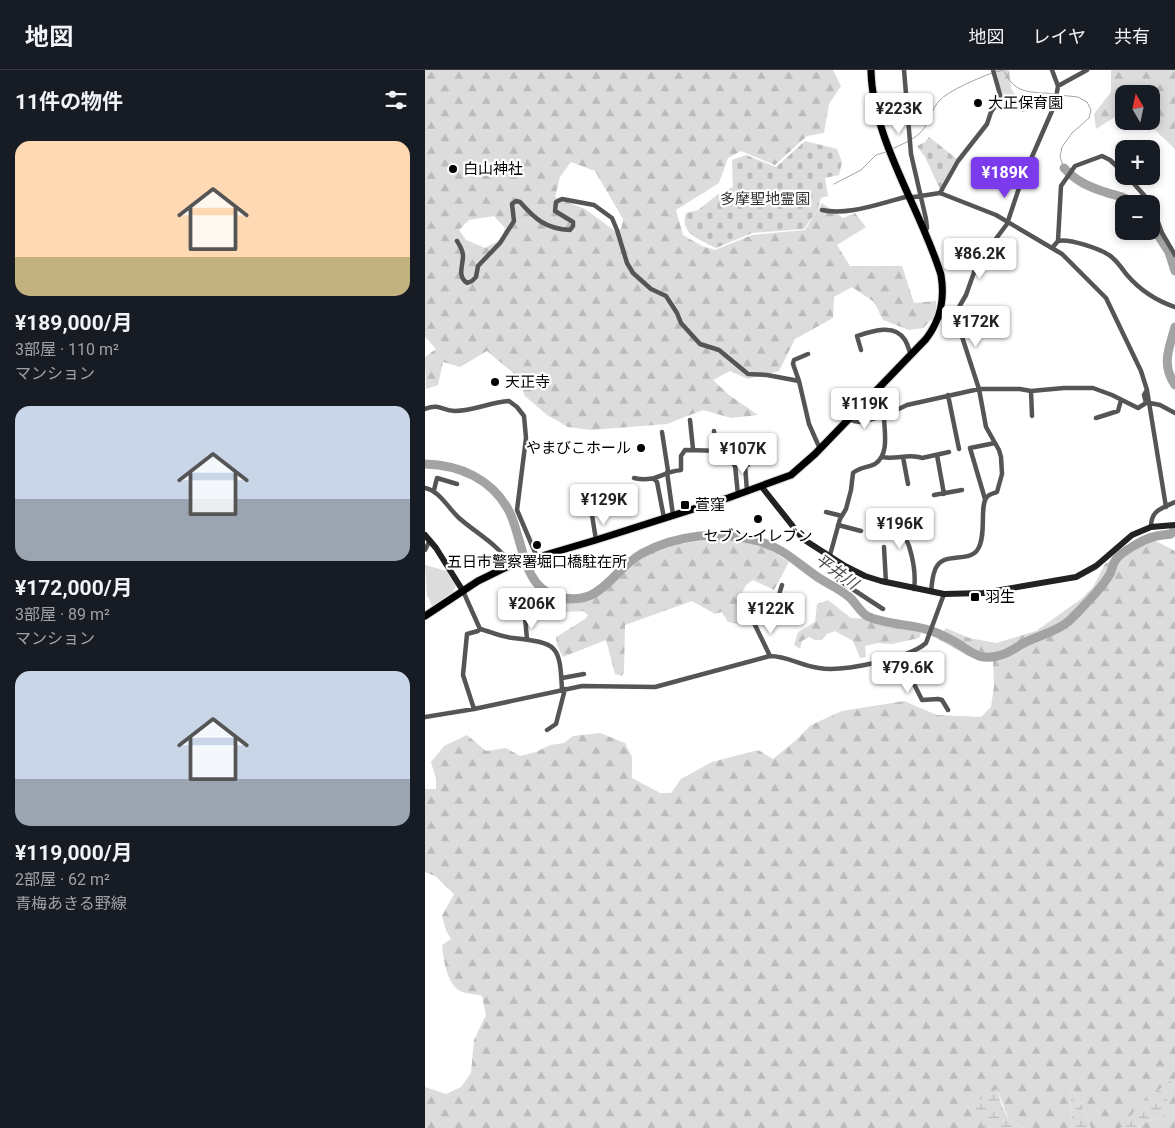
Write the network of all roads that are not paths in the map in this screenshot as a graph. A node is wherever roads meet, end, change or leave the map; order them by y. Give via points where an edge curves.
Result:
1 (871, 70) edge
2 (904, 70) edge
3 (993, 70) edge
4 (1052, 70) edge
5 (1087, 70) edge
6 (1058, 89) junction
7 (1115, 165) edge
8 (1136, 185) edge
9 (940, 192) junction
10 (921, 196) junction
11 (910, 197) junction
12 (822, 210) dead end
13 (1008, 222) junction
14 (924, 232) junction
15 (457, 241) dead end
16 (1058, 241) junction
17 (1052, 248) junction
18 (1175, 255) edge
19 (1173, 306) edge
20 (955, 312) junction
21 (939, 318) junction
22 (861, 350) dead end
23 (808, 354) dead end
24 (911, 355) junction
25 (799, 381) junction
26 (979, 389) junction
27 (1147, 390) junction
28 (1031, 391) junction
29 (948, 396) junction
30 (1121, 400) junction
31 (1150, 403) junction
32 (425, 410) edge
33 (1175, 413) edge
34 (883, 416) junction
35 (1031, 416) dead end
36 (1096, 418) dead end
37 (849, 419) junction
38 (690, 420) dead end
39 (714, 431) dead end
40 (662, 432) dead end
41 (746, 436) dead end
42 (732, 438) dead end
43 (995, 443) junction
44 (820, 449) junction
45 (959, 449) dead end
46 (693, 450) junction
47 (716, 451) junction
48 (949, 452) dead end
49 (937, 455) junction
50 (903, 456) junction
51 (733, 457) junction
52 (883, 457) junction
53 (735, 465) junction
54 (745, 465) junction
55 (667, 472) junction
56 (635, 478) dead end
57 (654, 479) junction
58 (457, 484) dead end
59 (909, 484) dead end
60 (761, 486) junction
61 (425, 488) edge
62 (434, 490) junction
63 (962, 490) dead end
64 (747, 491) junction
65 (944, 494) junction
66 (738, 495) junction
67 (934, 496) dead end
68 (985, 499) junction
69 (1175, 502) edge
70 (1166, 507) junction
71 (826, 512) dead end
72 (901, 512) dead end
73 (593, 515) dead end
74 (673, 515) junction
75 (842, 516) junction
76 (664, 518) junction
77 (838, 525) junction
78 (1175, 525) edge
79 (1154, 527) junction
80 (861, 530) dead end
81 (428, 538) edge
82 (596, 540) junction
83 (884, 547) dead end
84 (425, 550) edge
85 (830, 556) junction
86 (536, 557) junction
87 (512, 564) junction
88 (837, 579) dead end
89 (886, 583) junction
90 (782, 585) dead end
91 (914, 589) junction
92 (463, 590) junction
93 (931, 592) junction
94 (944, 594) junction
95 (523, 596) dead end
96 (794, 605) dead end
97 (883, 609) dead end
98 (425, 616) edge
99 (776, 617) junction
100 (480, 629) junction
101 (527, 639) junction
102 (770, 656) junction
103 (887, 661) junction
104 (584, 674) dead end
105 (562, 678) junction
106 (563, 689) junction
107 (474, 709) junction
108 (948, 710) dead end
109 (425, 717) edge
110 (547, 730) dead end

1 - 11 main road via 876,109
2 - 10 street via 911,154
3 - 9 street via 1001,98
4 - 6 street
5 - 6 street
6 - 13 street
7 - 16 street via 1102,156 1073,169 1060,190
8 - 18 street via 1151,203 1162,233
9 - 10 street
9 - 13 street
10 - 11 street
10 - 14 street via 927,224
11 - 12 street via 847,210
11 - 14 main road
13 - 17 street
13 - 20 street via 977,264 966,295
14 - 21 main road via 940,272 943,300
15 - 25 street via 462,249 461,276 467,283 476,277 478,266 500,242 513,221 512,204 516,201 543,224 570,230 573,222 555,211 556,202 562,199 594,205 614,222 633,273 651,289 666,296 681,323 700,344 719,350 748,374
16 - 17 street
16 - 19 street via 1068,240 1109,255 1133,282
17 - 27 street via 1109,302
20 - 21 street
20 - 26 street
21 - 24 main road
22 - 24 street via 857,336 885,329 903,337
23 - 25 street via 794,360
24 - 37 main road
25 - 44 street via 809,424
26 - 28 street
26 - 29 street
26 - 43 street via 986,427
27 - 30 street via 1145,403 1138,408
27 - 31 street
28 - 30 street via 1093,388
28 - 35 street
29 - 34 street via 907,405
29 - 45 street
30 - 36 street via 1118,411
31 - 33 street
31 - 70 street
32 - 86 street via 433,406 453,411 474,410 509,401 522,412 525,438 517,510
34 - 37 street via 860,422
34 - 52 street
37 - 44 main road
38 - 46 street
39 - 47 street
40 - 55 street
41 - 54 street via 748,465
42 - 51 street
43 - 68 street via 1001,457 1002,480 997,492
43 - 68 street via 970,448
44 - 60 main road via 794,473
46 - 47 street
46 - 55 street via 685,450 681,456 681,470
47 - 51 street via 727,451
48 - 49 street
49 - 50 street via 923,458
49 - 65 street
50 - 52 street
50 - 59 street
51 - 53 street
52 - 75 street via 875,464 853,472
53 - 54 street
53 - 66 street
54 - 64 street
55 - 57 street
55 - 74 street
56 - 57 street
57 - 76 street
58 - 62 street via 437,478
60 - 64 main road
60 - 85 main road via 800,535
61 - 62 street
62 - 87 street via 459,518
63 - 65 street
64 - 66 main road
65 - 67 street
66 - 74 main road
68 - 93 street via 983,535 978,550 970,556 940,562 936,566
69 - 70 street
70 - 79 street via 1153,515
71 - 75 street
72 - 91 street via 901,528 911,558
73 - 82 street
74 - 76 main road
75 - 77 street
76 - 82 main road
77 - 80 street
77 - 85 street
78 - 79 main road
79 - 94 main road via 1132,535 1096,566 1075,577 983,593
81 - 84 street
81 - 92 main road
82 - 86 main road
83 - 89 street
85 - 89 main road via 858,573
86 - 87 main road
87 - 92 main road
88 - 97 street
89 - 91 main road
90 - 99 street
91 - 93 main road
92 - 98 main road
92 - 100 street
93 - 94 main road
94 - 103 street via 923,646
95 - 101 street
96 - 99 street via 789,618 778,621
99 - 102 street via 754,618
100 - 101 street
100 - 107 street via 467,634 463,675
101 - 105 street via 550,644 554,648
102 - 103 street via 825,669
102 - 106 street via 655,686
103 - 108 street via 901,676 913,682 922,700 942,700
104 - 105 street
105 - 106 street
106 - 107 street
106 - 110 street via 556,724
107 - 109 street

